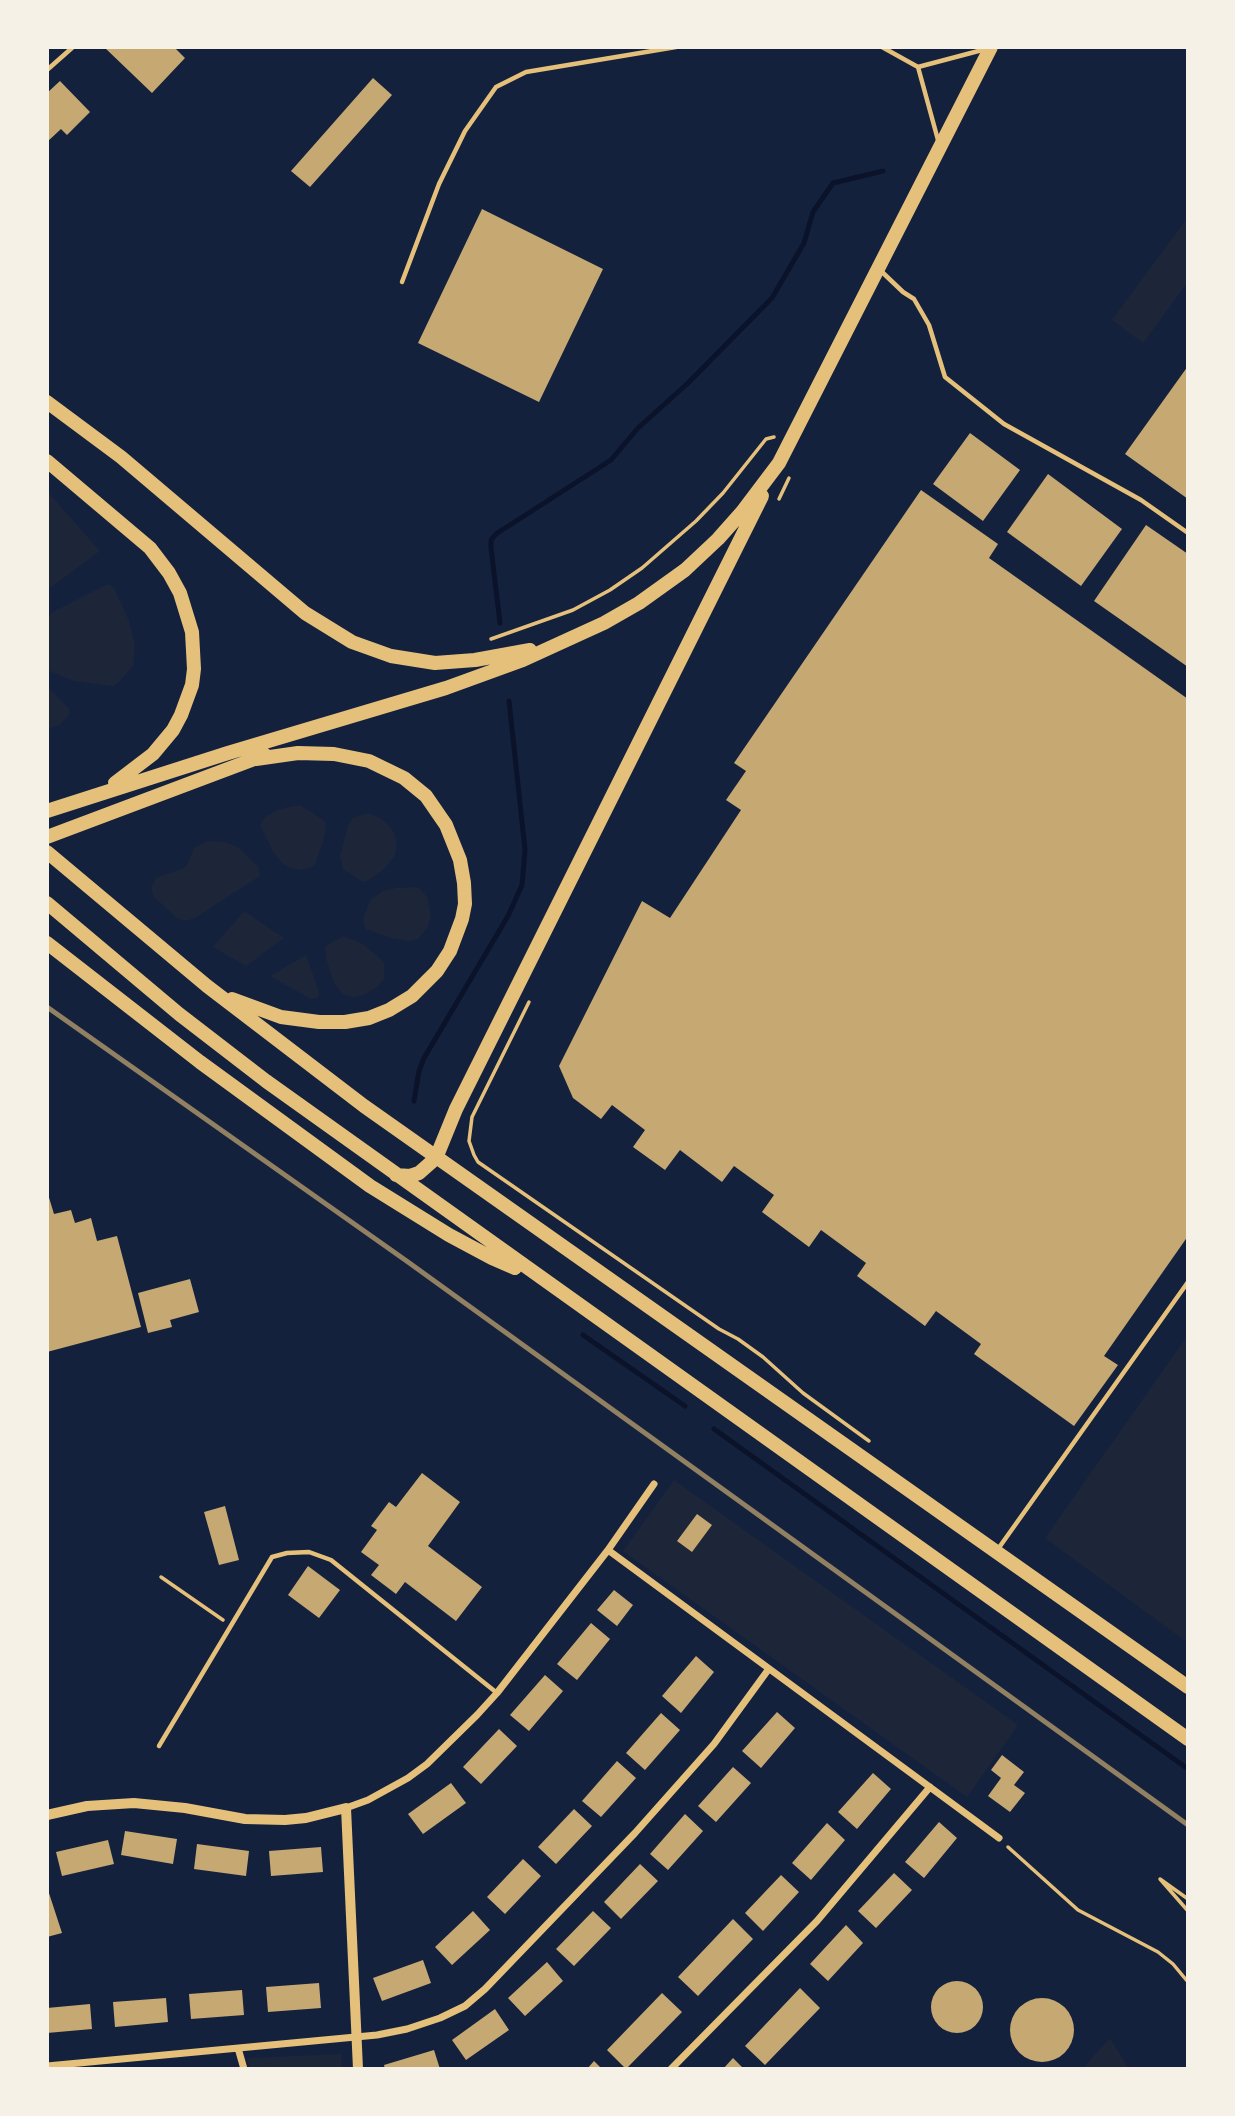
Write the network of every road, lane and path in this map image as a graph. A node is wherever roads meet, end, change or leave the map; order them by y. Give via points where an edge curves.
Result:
1 (73, 47) edge
2 (676, 47) edge
3 (883, 47) edge
4 (991, 48) edge
5 (918, 67) junction
6 (47, 70) edge
7 (940, 146) junction
8 (878, 268) junction
9 (402, 282) dead end
10 (47, 402) edge
11 (789, 444) junction
12 (47, 461) edge
13 (779, 463) junction
14 (793, 471) dead end
15 (776, 505) dead end
16 (1188, 533) edge
17 (572, 639) junction
18 (487, 640) dead end
19 (336, 722) junction
20 (256, 759) junction
21 (88, 797) junction
22 (47, 811) edge
23 (47, 837) edge
24 (47, 852) edge
25 (47, 902) edge
26 (47, 943) edge
27 (207, 986) junction
28 (534, 992) dead end
29 (436, 1158) junction
30 (396, 1175) junction
31 (539, 1278) junction
32 (1188, 1282) edge
33 (871, 1442) dead end
34 (654, 1484) dead end
35 (608, 1550) junction
36 (996, 1552) junction
37 (161, 1577) dead end
38 (231, 1625) junction
39 (768, 1670) junction
40 (1188, 1687) edge
41 (497, 1693) junction
42 (1188, 1739) edge
43 (159, 1746) dead end
44 (930, 1787) junction
45 (346, 1808) junction
46 (47, 1815) edge
47 (999, 1838) joint
48 (1188, 1899) edge
49 (1188, 1911) edge
50 (1188, 1982) edge
51 (356, 2037) junction
52 (238, 2048) junction
53 (129, 2057) junction
54 (47, 2066) edge
55 (132, 2069) edge
56 (244, 2069) edge
57 (358, 2069) edge
58 (671, 2069) edge

1 - 6 lane
2 - 9 lane via 526,72 496,87 465,131 444,173
3 - 5 lane
4 - 5 lane
4 - 7 main road
5 - 7 lane
7 - 8 main road
8 - 11 main road
8 - 16 lane via 914,299 929,325 945,377 1004,424 1141,500
10 - 17 main road via 121,457 305,613 352,642 411,660 453,663
11 - 13 main road
11 - 18 path via 774,437 766,439 696,522 610,590 573,610
12 - 21 main road via 160,560 184,603 194,650 192,685 173,730 138,767
13 - 17 main road via 726,530 685,570 639,603
13 - 29 main road via 462,1097
14 - 15 path
17 - 19 main road via 479,677
19 - 20 main road
19 - 21 main road
20 - 23 main road
20 - 27 main road via 298,753 353,757 386,768 415,787 453,838 464,883 462,919 450,951 425,984 401,1004 369,1018 318,1022 281,1017
21 - 22 main road
24 - 27 main road
25 - 30 main road via 223,1049
26 - 31 main road via 370,1186 492,1258
27 - 29 main road
28 - 33 path via 472,1117 469,1133 474,1155 484,1167 763,1357 796,1388
29 - 30 main road via 419,1173
29 - 36 main road
30 - 31 main road
31 - 42 main road
32 - 36 lane
34 - 35 street
35 - 39 street
35 - 41 street
36 - 40 main road
37 - 38 path
38 - 41 lane via 272,1557 309,1552 331,1560
38 - 43 lane
39 - 44 street
39 - 51 street via 705,1754 635,1833 485,1989 440,2018
41 - 45 street via 427,1764 388,1790
44 - 47 street
44 - 58 street via 817,1921
45 - 46 street via 285,1820 134,1803
45 - 51 street
47 - 50 path via 1078,1910 1158,1952
48 - 49 path via 1160,1880
51 - 52 street
51 - 57 street
52 - 53 street
52 - 56 street
53 - 54 street
53 - 55 street

